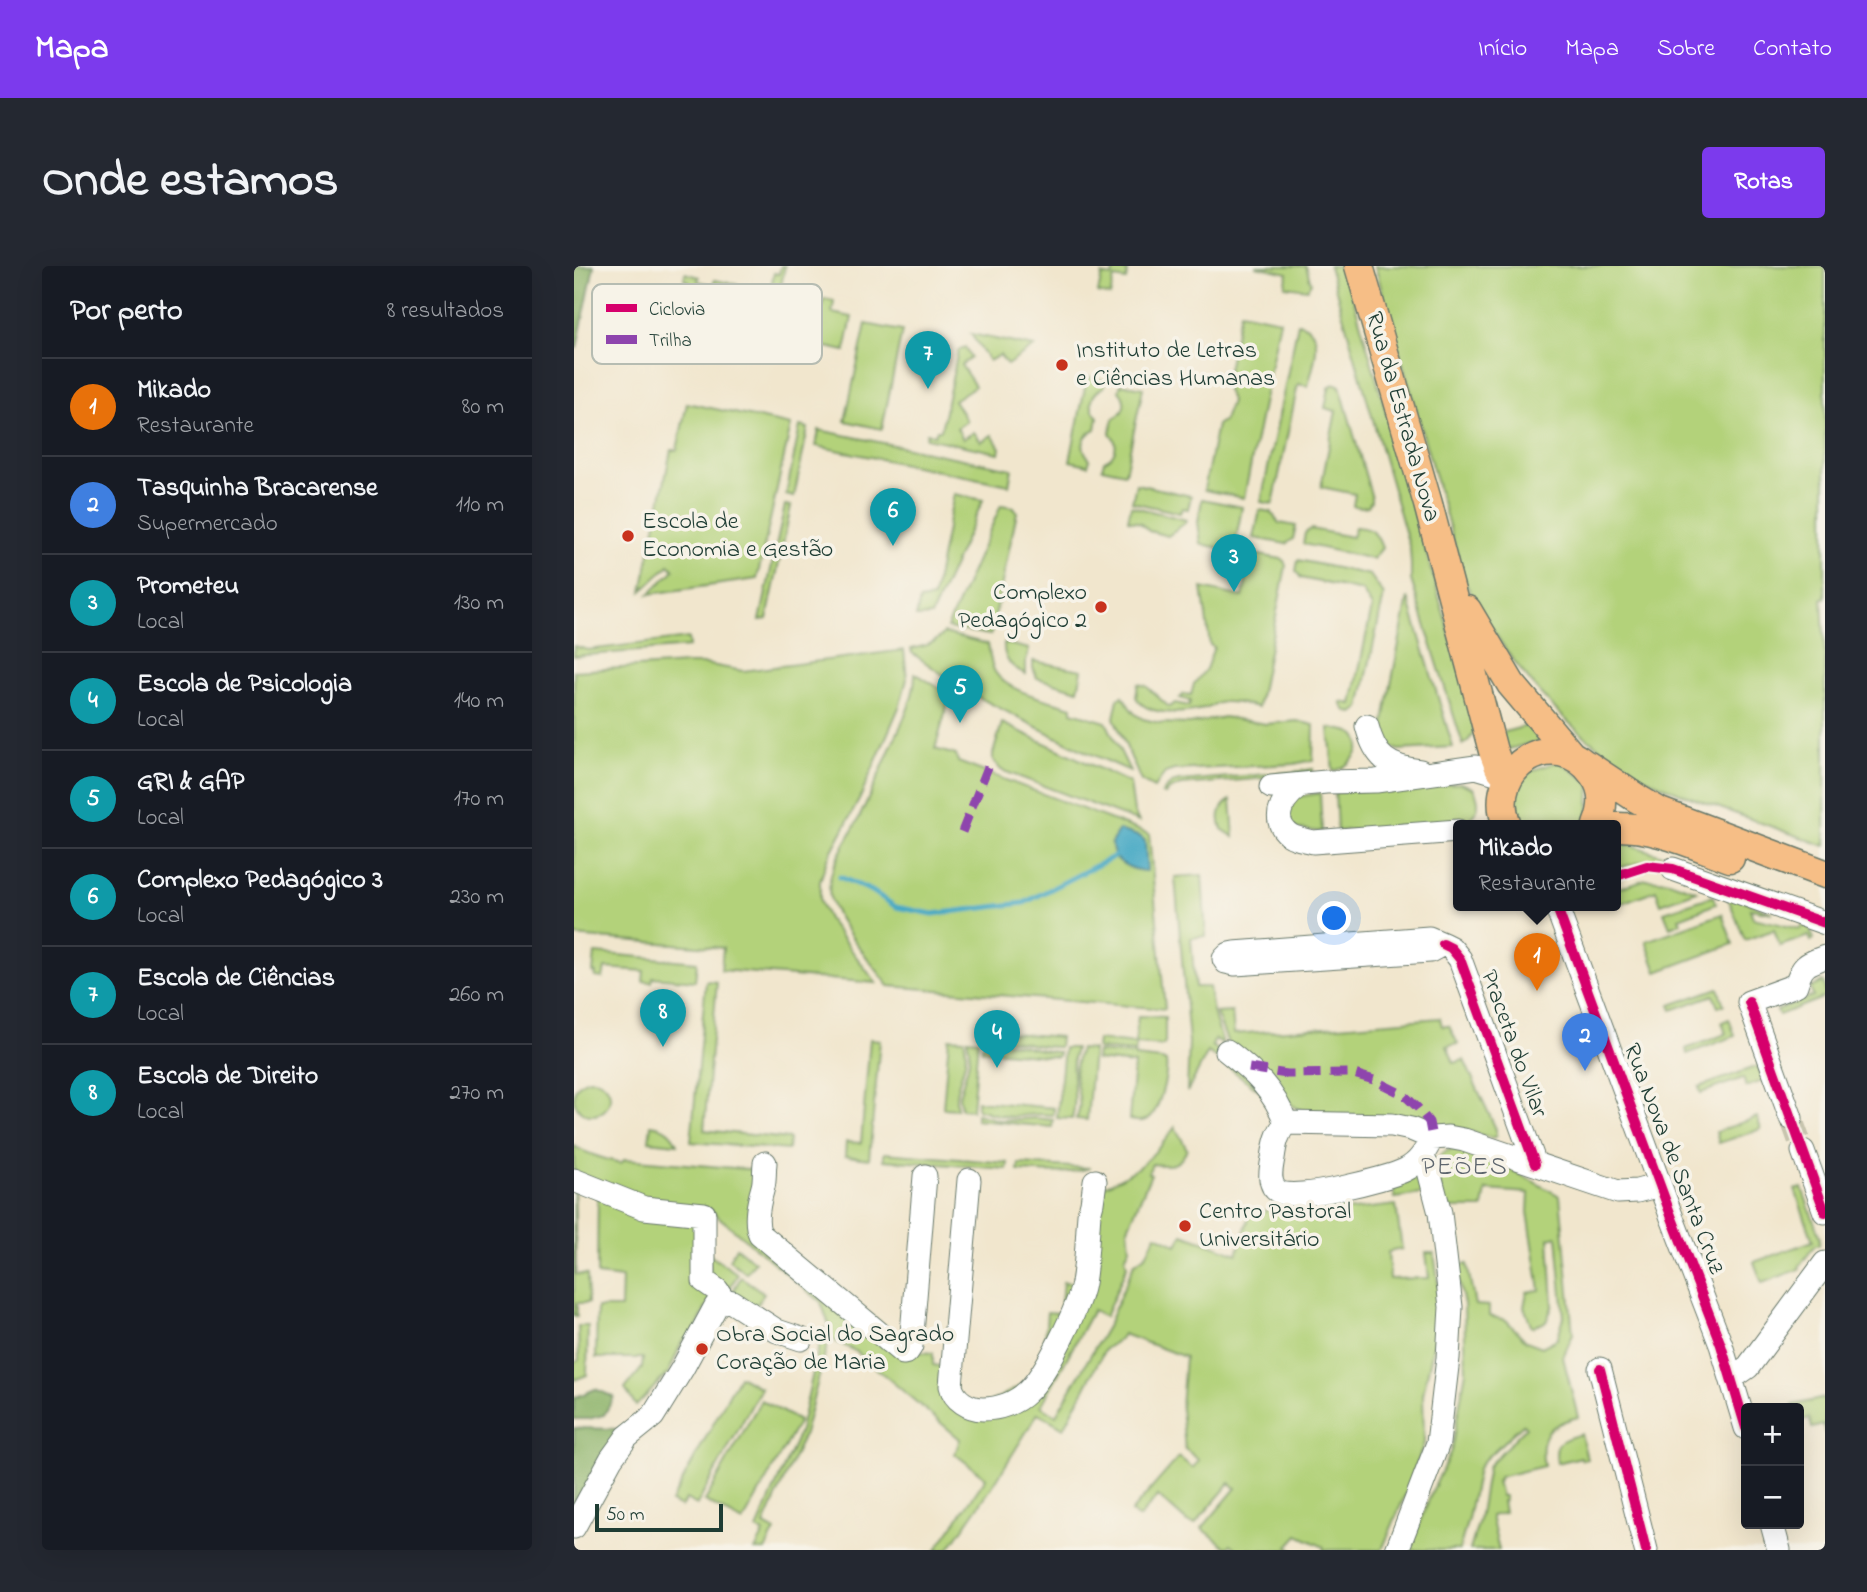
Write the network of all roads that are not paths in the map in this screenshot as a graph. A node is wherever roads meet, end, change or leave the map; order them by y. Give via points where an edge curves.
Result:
1 (1359, 266) edge
2 (1445, 569) junction
3 (1367, 726) dead end
4 (1490, 734) junction
5 (1579, 760) junction
6 (1476, 767) junction
7 (1437, 772) junction
8 (1508, 778) junction
9 (1304, 784) junction
10 (1271, 787) dead end
11 (1505, 820) edge
12 (1599, 820) edge
13 (1621, 827) edge
14 (1453, 831) edge
15 (1673, 869) dead end
16 (1825, 874) edge
17 (1825, 892) edge
18 (1558, 911) edge
19 (1825, 923) edge
20 (1443, 944) junction
21 (1825, 957) edge
22 (1227, 1051) dead end
23 (1791, 1118) tunnel mouth
24 (1286, 1123) junction
25 (1428, 1148) junction
26 (1803, 1151) tunnel mouth
27 (765, 1163) dead end
28 (1535, 1164) junction
29 (925, 1176) dead end
30 (574, 1180) edge
31 (969, 1180) dead end
32 (1094, 1181) dead end
33 (1660, 1185) junction
34 (1825, 1212) edge
35 (1825, 1262) edge
36 (724, 1300) junction
37 (801, 1339) dead end
38 (1600, 1369) dead end
39 (1732, 1378) junction
40 (1741, 1410) edge
41 (574, 1527) edge
42 (1773, 1529) edge
43 (1397, 1550) edge
44 (1646, 1550) edge
45 (1779, 1550) edge

1 - 2 main road, Rua da Estrada Nova
2 - 4 main road, Rua da Estrada Nova
2 - 5 main road, Rua da Estrada Nova via 1511,684
3 - 7 street via 1384,760 1416,771
4 - 6 street
4 - 8 main road, Rua da Estrada Nova via 1499,768
5 - 8 main road via 1556,752 1542,753 1528,758
5 - 12 main road via 1598,780 1603,797
5 - 16 main road via 1660,812
6 - 7 street
6 - 8 street
7 - 9 street
8 - 11 main road via 1502,800
9 - 10 street
9 - 14 street via 1288,795 1280,816 1283,826 1300,839 1313,842
13 - 17 main road via 1658,833
15 - 19 street
18 - 33 street, Rua Nova de Santa Cruz
20 - 20 street via 1429,938 1234,953 1224,959 1235,964 1430,951
20 - 28 street, Praceta do Vilar via 1460,959
21 - 23 street via 1808,963 1796,985 1749,1002
22 - 24 street via 1267,1087
24 - 25 street via 1392,1125 1411,1129
24 - 25 street via 1276,1140 1270,1181 1276,1191 1286,1195 1376,1181 1406,1170
25 - 28 street via 1448,1138 1464,1140
25 - 43 street via 1451,1307 1448,1358 1438,1443
26 - 34 street
27 - 29 street via 757,1225 760,1234 903,1353 911,1346
28 - 33 street via 1618,1192
30 - 36 street via 644,1208 704,1214 704,1281
31 - 32 street via 951,1386 962,1402 979,1409 1004,1405 1028,1391 1057,1345 1083,1283
33 - 39 street, Rua Nova de Santa Cruz
35 - 39 street via 1748,1367
36 - 37 street via 777,1331
36 - 41 street via 716,1306 653,1416 627,1437 611,1459
38 - 44 street
39 - 40 street, Rua Nova de Santa Cruz
42 - 45 street

